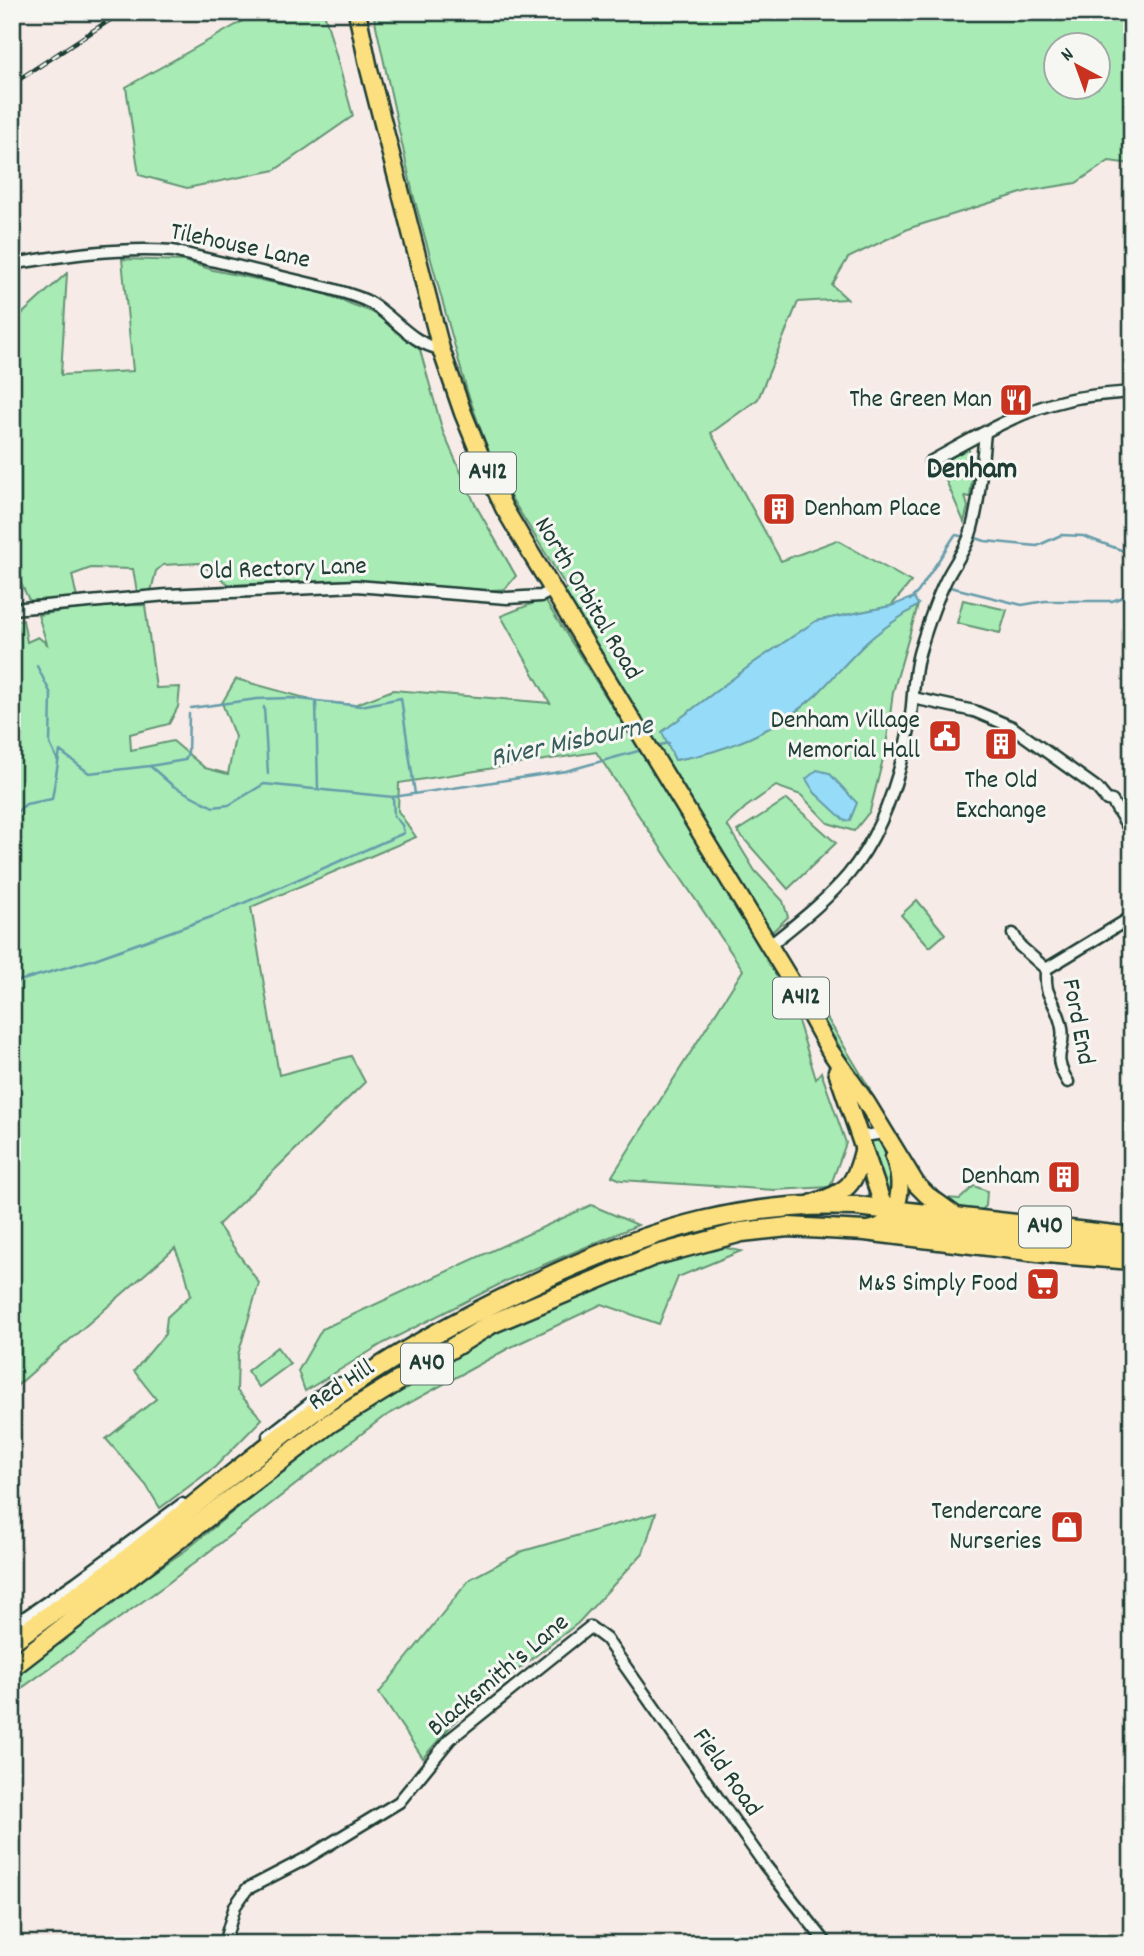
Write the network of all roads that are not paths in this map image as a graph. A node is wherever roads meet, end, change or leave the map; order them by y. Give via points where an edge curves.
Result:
1 (357, 12) edge
2 (12, 264) edge
3 (441, 349) junction
4 (1132, 392) edge
5 (985, 433) junction
6 (930, 462) dead end
7 (553, 590) junction
8 (12, 609) edge
9 (913, 698) junction
10 (1132, 833) edge
11 (1132, 917) edge
12 (1013, 934) dead end
13 (769, 946) junction
14 (1046, 970) junction
15 (830, 1051) junction
16 (1068, 1082) dead end
17 (866, 1102) junction
18 (852, 1116) junction
19 (886, 1137) junction
20 (861, 1144) junction
21 (811, 1204) junction
22 (892, 1211) junction
23 (959, 1218) junction
24 (865, 1231) junction
25 (1132, 1237) edge
26 (1132, 1254) edge
27 (1132, 1260) edge
28 (355, 1383) junction
29 (12, 1626) edge
30 (590, 1627) joint
31 (12, 1641) edge
32 (12, 1667) edge
33 (224, 1944) edge
34 (827, 1944) edge

1 - 3 main road, North Orbital Road / A412
2 - 3 street, Tilehouse Lane via 88,252 149,249 184,253 353,296 371,303 421,342
3 - 7 main road, North Orbital Road / A412 via 482,462
4 - 5 street via 1068,400
5 - 6 street
5 - 9 street via 969,537 922,642
7 - 8 street, Old Rectory Lane via 541,596 507,598 356,586 167,595
7 - 13 main road, North Orbital Road / A412
9 - 10 street via 974,711 1012,727 1112,801
9 - 13 street via 904,755 865,850 813,911
11 - 14 street, Ford End
12 - 14 street, Ford End
13 - 15 main road, North Orbital Road / A412
14 - 16 street, Ford End via 1047,989 1063,1032 1060,1070
15 - 17 main road, North Orbital Road
15 - 18 main road, North Orbital Road / A412
17 - 18 street
17 - 19 main road, North Orbital Road
18 - 20 main road, North Orbital Road / A412
19 - 20 street
19 - 22 main road via 898,1168 900,1190
19 - 23 main road, North Orbital Road via 916,1184
20 - 21 main road via 855,1178 844,1189
20 - 22 main road, North Orbital Road / A412 via 882,1202
21 - 22 highway, Red Hill / A40
21 - 28 highway, Red Hill / A40 via 710,1218 600,1254 495,1301
22 - 23 highway, A40
22 - 24 main road via 887,1222
22 - 26 main road via 903,1225
23 - 25 highway, A40
24 - 27 highway, Red Hill / A40
24 - 32 highway, Red Hill / A40 via 788,1227 742,1232 653,1256 492,1324 330,1423
28 - 29 street, Red Hill via 331,1387 138,1538
28 - 31 highway, Red Hill / A40
30 - 33 street, Blacksmith's Lane via 450,1739 399,1802 247,1889 235,1906
30 - 34 street, Field Road via 606,1639 765,1865

